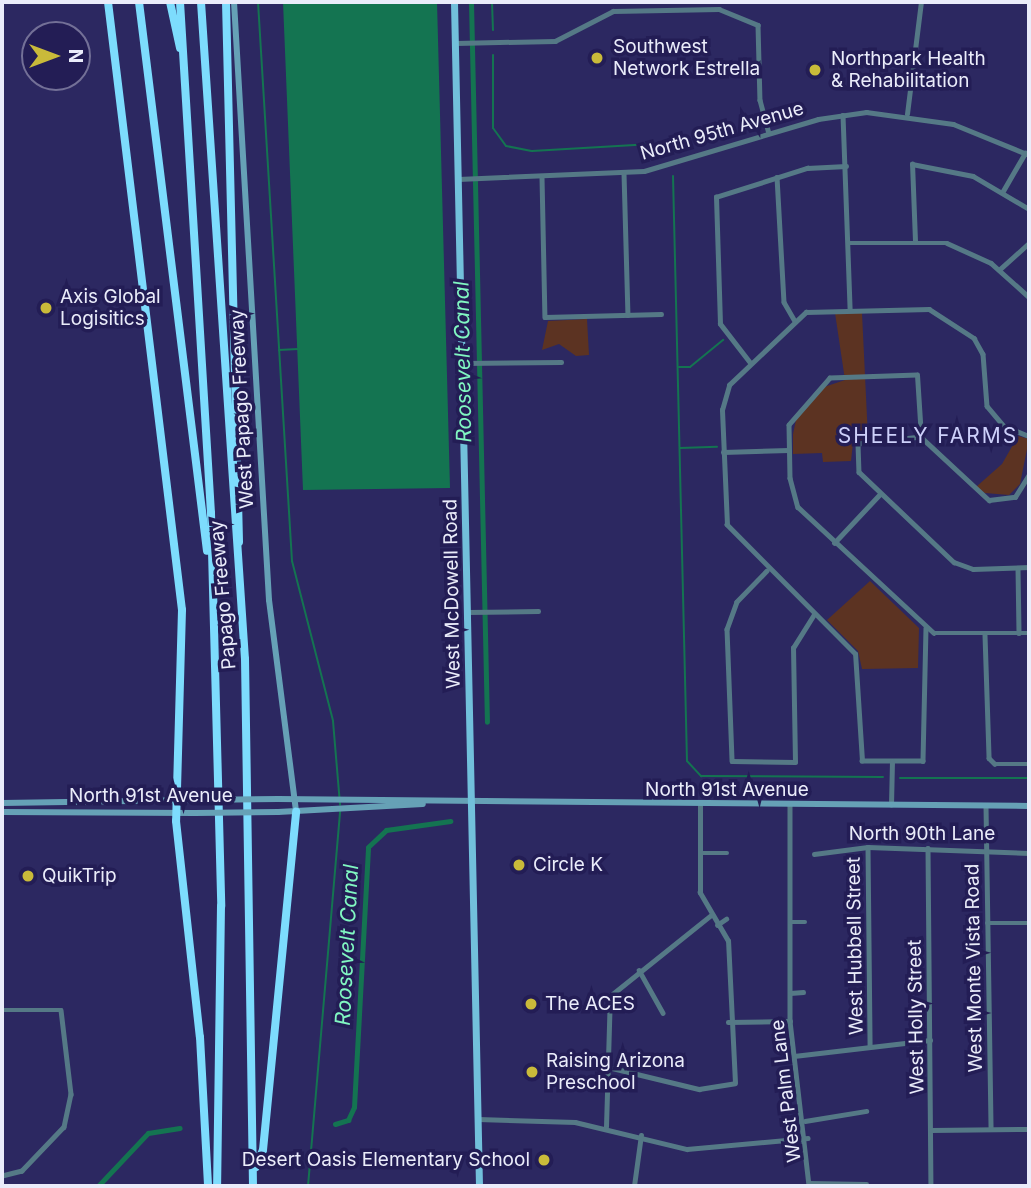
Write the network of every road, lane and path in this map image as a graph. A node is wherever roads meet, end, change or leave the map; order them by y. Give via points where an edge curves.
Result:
1 (108, 2) edge
2 (139, 2) edge
3 (170, 2) edge
4 (180, 2) edge
5 (201, 2) edge
6 (226, 2) edge
7 (234, 2) edge
8 (454, 2) edge
9 (921, 2) edge
10 (455, 43) junction
11 (183, 58) junction
12 (843, 114) junction
13 (907, 114) junction
14 (769, 133) junction
15 (1027, 154) edge
16 (846, 166) junction
17 (624, 173) junction
18 (542, 177) junction
19 (777, 177) junction
20 (457, 178) junction
21 (1003, 191) junction
22 (1029, 209) edge
23 (915, 241) junction
24 (848, 243) junction
25 (1029, 243) edge
26 (999, 270) junction
27 (1029, 298) edge
28 (850, 310) junction
29 (661, 314) dead end
30 (628, 315) junction
31 (794, 319) junction
32 (561, 362) dead end
33 (462, 363) junction
34 (750, 363) junction
35 (1029, 436) edge
36 (921, 437) junction
37 (789, 450) junction
38 (723, 452) junction
39 (1029, 475) edge
40 (880, 494) junction
41 (834, 542) junction
42 (1029, 567) edge
43 (1018, 568) junction
44 (767, 571) junction
45 (238, 580) junction
46 (212, 581) junction
47 (468, 611) junction
48 (538, 611) dead end
49 (814, 614) junction
50 (926, 628) junction
51 (1029, 633) edge
52 (1019, 634) junction
53 (985, 635) junction
54 (892, 762) junction
55 (1029, 764) edge
56 (296, 799) junction
57 (176, 800) junction
58 (2, 803) edge
59 (425, 804) junction
60 (473, 805) junction
61 (700, 805) junction
62 (790, 806) junction
63 (891, 806) junction
64 (986, 806) junction
65 (1029, 806) edge
66 (2, 812) edge
67 (296, 812) junction
68 (176, 813) junction
69 (868, 847) junction
70 (928, 848) junction
71 (986, 849) junction
72 (699, 853) junction
73 (727, 853) dead end
74 (1029, 853) edge
75 (814, 854) dead end
76 (710, 916) junction
77 (726, 919) dead end
78 (790, 922) junction
79 (805, 922) dead end
80 (987, 923) junction
81 (1029, 923) edge
82 (717, 925) junction
83 (639, 970) junction
84 (803, 992) dead end
85 (790, 993) junction
86 (2, 1010) edge
87 (663, 1013) dead end
88 (790, 1021) junction
89 (728, 1022) junction
90 (930, 1040) junction
91 (870, 1045) junction
92 (794, 1056) junction
93 (608, 1067) junction
94 (866, 1111) dead end
95 (478, 1119) junction
96 (805, 1121) junction
97 (606, 1127) junction
98 (990, 1129) junction
99 (1029, 1129) edge
100 (931, 1130) junction
101 (641, 1135) junction
102 (807, 1138) junction
103 (253, 1173) junction
104 (2, 1177) edge
105 (809, 1184) edge
106 (866, 1184) dead end
107 (208, 1186) edge
108 (217, 1186) edge
109 (253, 1186) edge
110 (480, 1186) edge
111 (634, 1186) edge
112 (931, 1186) edge

1 - 57 highway via 182,610
2 - 46 highway
3 - 11 highway
4 - 11 highway, Papago Freeway
5 - 45 highway, Papago Freeway
6 - 45 highway
7 - 56 main road, West Papago Freeway via 269,600
8 - 10 main road, West McDowell Road
9 - 13 street
10 - 14 street via 560,40 613,11 719,9 758,25 760,100
10 - 20 main road, West McDowell Road
11 - 46 highway, Papago Freeway
12 - 13 street, North 95th Avenue
12 - 14 street, North 95th Avenue
12 - 16 street
13 - 15 street, North 95th Avenue via 973,130
14 - 17 street, North 95th Avenue
15 - 21 street
16 - 19 street
16 - 24 street
17 - 18 street, North 95th Avenue
17 - 30 street
18 - 20 street, North 95th Avenue
18 - 30 street via 545,317
19 - 31 street via 784,302
19 - 34 street via 716,197 720,324
20 - 33 main road, West McDowell Road
21 - 22 street
21 - 23 street via 947,168 912,164
23 - 24 street
23 - 26 street via 962,248
24 - 28 street
25 - 26 street
26 - 27 street
28 - 31 street via 811,310
28 - 35 street via 942,313 981,348 991,413
29 - 30 street
31 - 34 street
32 - 33 street
33 - 47 main road, West McDowell Road
34 - 38 street via 723,400
36 - 37 street via 918,375 830,378 797,409
36 - 39 street via 989,500 1015,497
36 - 40 street via 858,444 859,472
37 - 38 street
37 - 41 street via 795,500
38 - 44 street via 727,525
40 - 41 street
40 - 43 street via 960,565
41 - 50 street
42 - 43 street
43 - 52 street
44 - 49 street
44 - 49 street via 737,602 727,629 732,761 795,762 793,648
45 - 103 highway, Papago Freeway via 253,910
46 - 108 highway, Papago Freeway via 221,905
47 - 48 street
47 - 60 main road, West McDowell Road
49 - 54 street via 855,654 862,761
50 - 53 street via 943,635
50 - 54 street via 923,761
51 - 52 street
52 - 53 street
53 - 55 street via 991,762
54 - 63 street
56 - 57 main road, North 91st Avenue, bridge
56 - 59 main road, North 91st Avenue
56 - 67 main road, West Papago Freeway
57 - 58 main road, North 91st Avenue
57 - 68 highway
59 - 60 main road, North 91st Avenue
59 - 67 main road, North 91st Avenue
60 - 61 main road, North 91st Avenue
60 - 95 main road, West McDowell Road
61 - 62 main road, North 91st Avenue
61 - 72 street
62 - 63 main road, North 91st Avenue
62 - 78 street, West Palm Lane
63 - 64 main road, North 91st Avenue
64 - 65 main road, North 91st Avenue
64 - 71 street, West Monte Vista Road
66 - 68 main road, North 91st Avenue
67 - 68 main road, North 91st Avenue, bridge
67 - 103 highway via 263,1150
68 - 107 highway via 200,1037
69 - 70 street, North 90th Lane
69 - 75 street, North 90th Lane
69 - 91 street, West Hubbell Street
70 - 71 street, North 90th Lane
70 - 90 street, West Holly Street
71 - 74 street, North 90th Lane
71 - 80 street, West Monte Vista Road
72 - 73 street
72 - 76 street via 700,893
76 - 82 street
76 - 83 street
77 - 82 street
78 - 79 street
78 - 85 street, West Palm Lane
80 - 81 street
80 - 98 street, West Monte Vista Road
82 - 89 street via 728,941
83 - 87 street
83 - 93 street via 614,989 607,1006
84 - 85 street, West Palm Lane
85 - 88 street, West Palm Lane
86 - 104 street via 61,1010 68,1117 22,1171
88 - 89 street
88 - 92 street, West Palm Lane
89 - 93 street via 735,1083 699,1089
90 - 91 street
90 - 100 street, West Holly Street
91 - 92 street
92 - 96 street, West Palm Lane
93 - 97 street
94 - 96 street
95 - 97 street
95 - 110 main road, West McDowell Road
96 - 102 street, West Palm Lane
97 - 101 street
98 - 99 street
98 - 100 street
100 - 112 street, West Holly Street
101 - 102 street via 706,1150
101 - 111 street
102 - 105 street, West Palm Lane
103 - 109 highway, Papago Freeway
105 - 106 street

